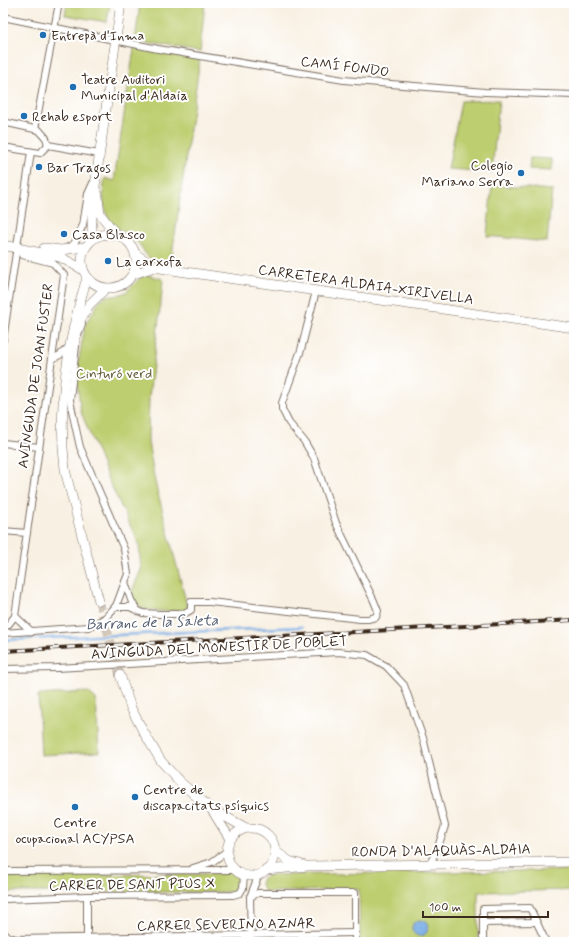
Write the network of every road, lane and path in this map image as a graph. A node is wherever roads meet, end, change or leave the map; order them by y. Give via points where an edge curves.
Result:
1 (58, 3) edge
2 (121, 3) edge
3 (3, 17) edge
4 (54, 27) junction
5 (116, 40) junction
6 (574, 95) edge
7 (3, 122) edge
8 (34, 129) junction
9 (48, 145) junction
10 (3, 147) edge
11 (31, 152) junction
12 (99, 154) junction
13 (96, 178) junction
14 (116, 234) junction
15 (92, 239) junction
16 (3, 245) edge
17 (17, 247) junction
18 (85, 247) junction
19 (61, 250) junction
20 (136, 254) junction
21 (154, 267) junction
22 (82, 269) junction
23 (134, 274) junction
24 (87, 278) junction
25 (105, 289) junction
26 (316, 291) junction
27 (89, 305) junction
28 (574, 328) edge
29 (72, 334) junction
30 (3, 340) edge
31 (70, 346) junction
32 (52, 359) junction
33 (3, 443) edge
34 (39, 447) junction
35 (3, 531) edge
36 (27, 533) junction
37 (125, 582) junction
38 (99, 601) tunnel mouth
39 (115, 607) junction
40 (137, 610) junction
41 (15, 616) junction
42 (3, 628) edge
43 (32, 632) junction
44 (3, 633) edge
45 (3, 669) edge
46 (120, 675) tunnel mouth
47 (211, 809) junction
48 (246, 828) junction
49 (230, 839) junction
50 (227, 851) junction
51 (275, 851) junction
52 (574, 862) edge
53 (430, 864) junction
54 (308, 866) junction
55 (185, 870) junction
56 (235, 870) junction
57 (3, 871) edge
58 (263, 872) junction
59 (244, 875) junction
60 (87, 896) junction
61 (250, 897) junction
62 (4, 899) edge
63 (536, 922) junction
64 (483, 923) junction
65 (3, 932) edge
66 (355, 934) junction
67 (251, 935) junction
68 (87, 940) edge
69 (251, 942) edge
70 (355, 942) edge
71 (483, 942) edge
72 (546, 942) edge

1 - 4 street
2 - 5 street
3 - 4 street, CAMÍ FONDO
4 - 5 street, CAMÍ FONDO
4 - 8 street
5 - 6 street, CAMÍ FONDO via 344,80 485,92
5 - 12 street
7 - 8 street
8 - 9 street via 40,130
9 - 11 street via 40,153
9 - 12 street
10 - 11 street
11 - 17 street
12 - 13 street
13 - 14 street via 100,214
13 - 15 street via 92,207
13 - 19 street via 88,194 83,225 74,244
14 - 15 street via 103,234
14 - 20 street via 129,242
15 - 18 street
16 - 17 street
17 - 19 street
17 - 22 street via 60,256
17 - 30 street
17 - 32 street, AVINGUDA DE JOAN FUSTER via 22,255 53,263 64,274
18 - 19 street
18 - 22 street via 81,259
20 - 21 street, CARRETERA ALDAIA-XIRIVELLA
20 - 23 street
21 - 23 street, CARRETERA ALDAIA-XIRIVELLA
21 - 26 street, CARRETERA ALDAIA-XIRIVELLA
22 - 24 street
23 - 25 street via 120,287
24 - 25 street via 94,285
24 - 29 street via 77,307
25 - 27 street
26 - 28 street, CARRETERA ALDAIA-XIRIVELLA
26 - 40 street via 282,409 314,458 336,523 378,611 376,618 360,619 210,602 191,602 191,610 184,614 143,613
27 - 29 street
27 - 37 street via 77,337 70,400 80,447 124,548 128,574
29 - 31 street
31 - 32 street
31 - 38 street via 64,392 62,439 66,470
32 - 34 street, AVINGUDA DE JOAN FUSTER
33 - 34 street
34 - 36 street, AVINGUDA DE JOAN FUSTER
35 - 36 street
36 - 41 street, AVINGUDA DE JOAN FUSTER
37 - 39 street
37 - 40 street
39 - 40 street via 130,607
39 - 43 street via 104,618 89,627
41 - 42 street
41 - 43 street
43 - 44 street
45 - 53 street, AVINGUDA DEL MONESTIR DE POBLET via 338,652 367,655 386,666 404,685 423,738 445,826
46 - 47 street, RONDA D'ALAQUÀS-ALDAIA via 131,708 161,761
47 - 48 street, RONDA D'ALAQUÀS-ALDAIA
47 - 49 street, RONDA D'ALAQUÀS-ALDAIA
48 - 49 street
48 - 51 street, RONDA D'ALAQUÀS-ALDAIA via 258,829 269,836
49 - 50 street
50 - 55 street via 212,862
50 - 56 street via 230,864
51 - 54 street, RONDA D'ALAQUÀS-ALDAIA via 289,861
51 - 58 street via 271,865
52 - 53 street, RONDA D'ALAQUÀS-ALDAIA
53 - 54 street, RONDA D'ALAQUÀS-ALDAIA
54 - 58 street, RONDA D'ALAQUÀS-ALDAIA
55 - 56 street
55 - 57 street
56 - 59 street
58 - 59 street, RONDA D'ALAQUÀS-ALDAIA via 252,876
58 - 61 street
59 - 60 street, CARRER DE SANT PIUS X via 240,893 233,895
60 - 62 street, CARRER DE SANT PIUS X
60 - 68 street
61 - 66 street via 258,893 355,893
61 - 67 street
63 - 64 street
63 - 64 street via 530,908 483,909
63 - 72 street
64 - 71 street
65 - 68 street, CARRER SEVERINO AZNAR via 8,937 16,939
66 - 67 street, CARRER SEVERINO AZNAR
66 - 70 street
67 - 68 street, CARRER SEVERINO AZNAR
67 - 69 street

